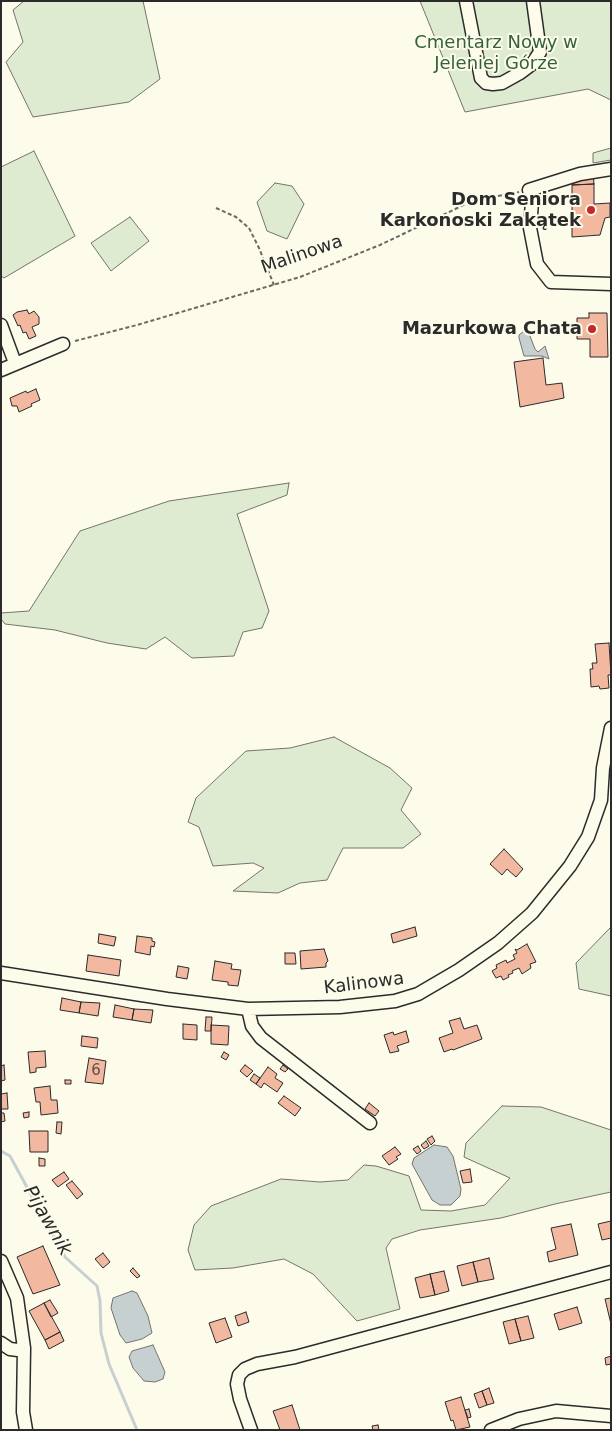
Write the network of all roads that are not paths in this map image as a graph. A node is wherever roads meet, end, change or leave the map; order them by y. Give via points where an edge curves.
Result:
1 (466, 1) edge
2 (533, 1) edge
3 (611, 169) edge
4 (611, 284) edge
5 (1, 325) edge
6 (63, 344) road end
7 (15, 363) junction
8 (1, 370) edge
9 (611, 728) edge
10 (1, 973) edge
11 (248, 1009) junction
12 (370, 1123) dead end
13 (1, 1261) edge
14 (611, 1272) edge
15 (1, 1343) edge
16 (24, 1348) junction
17 (611, 1416) edge
18 (26, 1430) edge
19 (251, 1430) edge
20 (490, 1430) edge

1 - 2 street via 481,78 493,84 520,73 540,52
3 - 4 street via 580,174 529,190 532,202 530,228 537,264 551,282
5 - 7 street
6 - 7 street
7 - 8 street
9 - 11 street, Kalinowa via 601,800 588,837 570,866 532,913 498,943 418,994 395,1001 340,1007
10 - 11 street, Kalinowa
11 - 12 street via 252,1026 261,1038
13 - 16 street via 17,1298
14 - 19 street via 245,1369 237,1384
15 - 16 street via 10,1349
16 - 18 street via 23,1412
17 - 20 street via 556,1411 527,1416

